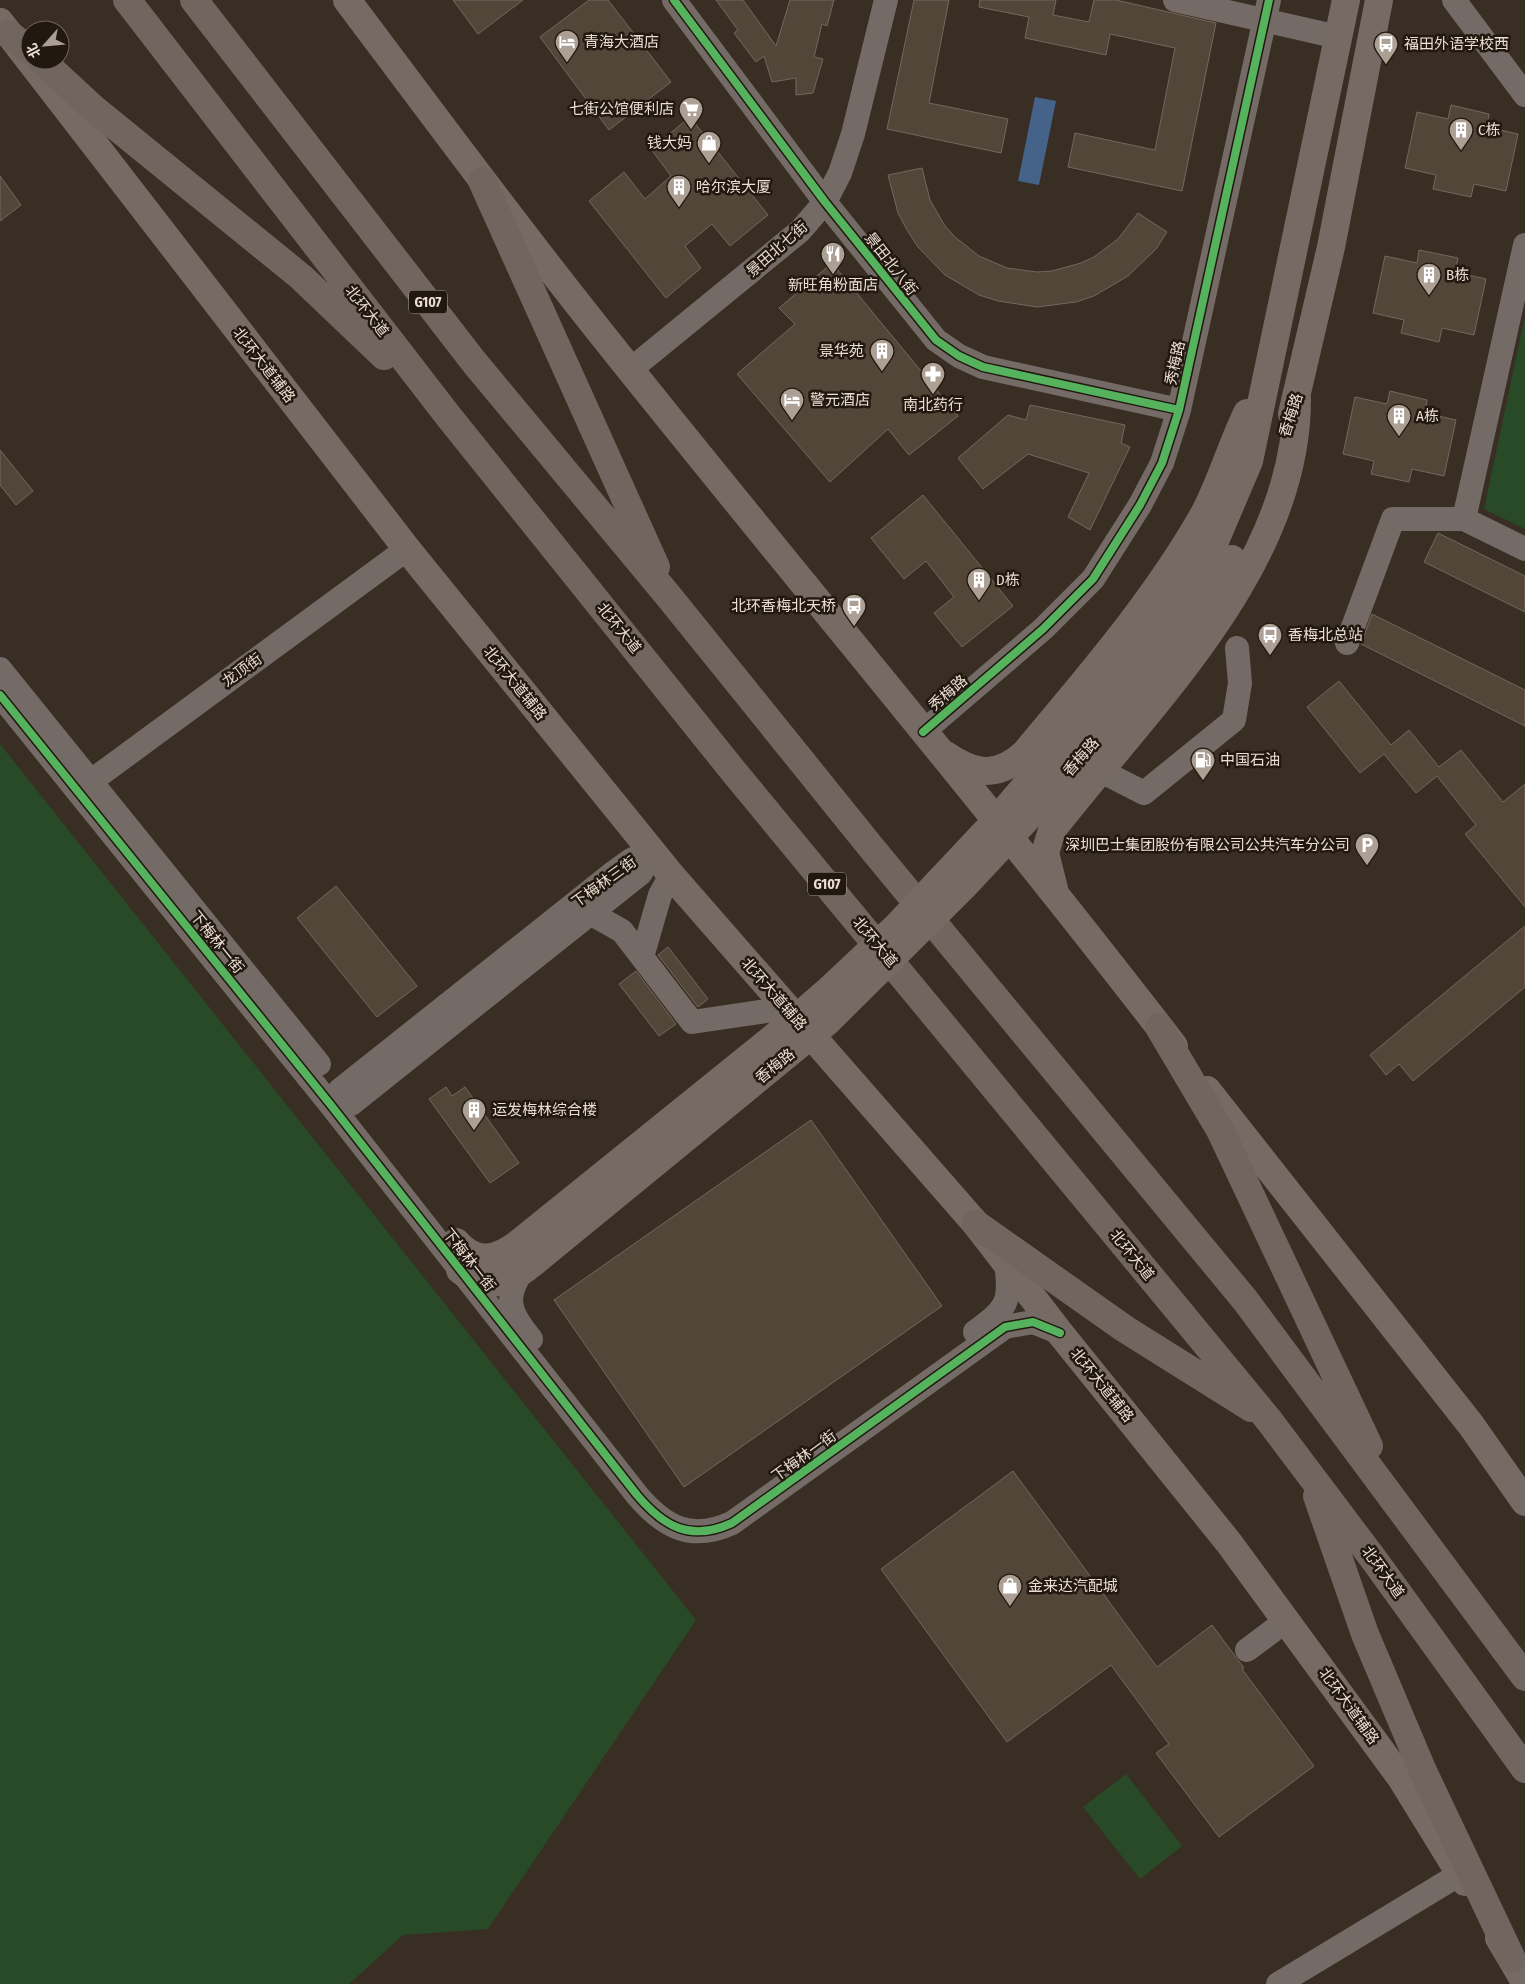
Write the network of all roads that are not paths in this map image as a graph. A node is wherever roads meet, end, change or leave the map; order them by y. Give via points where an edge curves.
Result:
1 (126, 0) edge
2 (194, 0) edge
3 (347, 0) edge
4 (674, 0) edge
5 (886, 0) edge
6 (1175, 0) edge
7 (1346, 0) edge
8 (1379, 0) edge
9 (1454, 0) edge
10 (1267, 9) edge
11 (13, 36) edge
12 (1338, 36) junction
13 (52, 70) edge
14 (1525, 95) edge
15 (482, 181) junction
16 (825, 202) junction
17 (1525, 245) edge
18 (630, 370) junction
19 (1265, 384) junction
20 (1297, 398) junction
21 (1179, 410) junction
22 (449, 417) junction
23 (1464, 519) junction
24 (1525, 548) edge
25 (407, 550) junction
26 (1222, 553) junction
27 (670, 598) junction
28 (1347, 643) dead end
29 (1237, 648) dead end
30 (0, 669) edge
31 (0, 695) edge
32 (929, 740) junction
33 (1025, 753) junction
34 (1101, 771) junction
35 (84, 786) junction
36 (1080, 796) junction
37 (652, 851) junction
38 (671, 874) junction
39 (1062, 906) junction
40 (590, 913) junction
41 (642, 957) junction
42 (783, 1004) junction
43 (1159, 1027) junction
44 (340, 1099) junction
45 (976, 1224) junction
46 (456, 1242) joint
47 (525, 1259) junction
48 (1006, 1263) junction
49 (460, 1270) junction
50 (1002, 1321) junction
51 (1060, 1333) junction
52 (1268, 1419) junction
53 (1308, 1471) junction
54 (1525, 1502) edge
55 (1400, 1508) junction
56 (1286, 1620) junction
57 (1247, 1650) dead end
58 (1525, 1677) edge
59 (1525, 1769) edge
60 (1460, 1874) junction
61 (1518, 1970) edge
62 (1278, 1984) edge

1 - 22 highway, 北环大道 / G107
2 - 27 highway, G107 via 474,362
3 - 15 main road
4 - 16 street, 景田北八街
5 - 16 street, 景田北七街 via 853,134 840,173
6 - 10 street
7 - 12 main road, 香梅路
8 - 20 main road, 香梅路 via 1331,247
9 - 14 street
10 - 12 street
10 - 21 street, 秀梅路
11 - 25 main road, 北环大道辅路
12 - 19 main road, 香梅路
13 - 22 highway via 93,108 301,277
15 - 18 main road
15 - 27 highway
16 - 18 street, 景田北七街 via 800,231
16 - 21 street, 景田北八街 via 926,330 959,356 982,367
17 - 23 street
18 - 32 main road
19 - 26 main road, 香梅路 via 1248,461
19 - 33 main road via 1244,418 1205,512 1170,570 1120,641
20 - 26 main road, 香梅路 via 1249,525
20 - 34 main road via 1292,457 1279,498 1252,561 1216,625
21 - 32 street, 秀梅路 via 1162,463 1140,505 1093,579
22 - 52 highway, 北环大道 / G107 via 734,772
23 - 24 street
23 - 28 street via 1393,519
25 - 35 street, 龙顶街
25 - 37 main road, 北环大道辅路
26 - 47 main road, 香梅路, bridge via 1197,617 1147,681 965,886 827,1022
27 - 55 highway, G107 via 1245,1300
29 - 34 street via 1240,683 1234,720 1144,793
30 - 35 street, 下梅林一街
31 - 35 street, 下梅林一街
32 - 33 main road via 965,767 984,772 1010,765
32 - 39 main road
33 - 36 main road via 1026,770 1041,796 1065,801
34 - 36 main road
35 - 44 street, 下梅林一街
36 - 39 main road via 1052,830 1045,853 1050,877
37 - 38 main road, 北环大道辅路
37 - 40 street, 下梅林三街 via 641,873
37 - 44 street, 下梅林三街 via 631,860
38 - 41 street via 660,895
38 - 42 main road, 北环大道辅路
39 - 43 main road
40 - 41 street via 622,931
40 - 44 street, 下梅林三街
41 - 42 street via 692,1022 767,1011
42 - 45 main road, 北环大道辅路
43 - 54 main road via 1471,1425
43 - 55 highway via 1220,1130
44 - 46 street, 下梅林一街
44 - 49 street, 下梅林一街
45 - 48 main road, 北环大道辅路
45 - 52 highway via 1125,1330
46 - 47 main road, 香梅路 via 467,1252 482,1258 507,1251
47 - 49 main road, 香梅路 via 505,1281 476,1280
47 - 50 street, 下梅林一街 via 510,1298 521,1326 653,1494 677,1513 694,1518 719,1515 738,1505
48 - 50 street via 1009,1285
48 - 51 main road, 北环大道辅路
49 - 50 street, 下梅林一街 via 653,1513 676,1527 693,1531 717,1529 747,1514
50 - 51 street via 1033,1322
51 - 56 main road, 北环大道辅路 via 1229,1543
52 - 53 highway, 北环大道 / G107
53 - 59 highway, 北环大道 / G107
53 - 61 highway via 1380,1670 1422,1769
55 - 58 highway, G107
56 - 57 street
56 - 60 main road, 北环大道辅路 via 1401,1778
60 - 61 main road, 北环大道辅路
60 - 62 street

